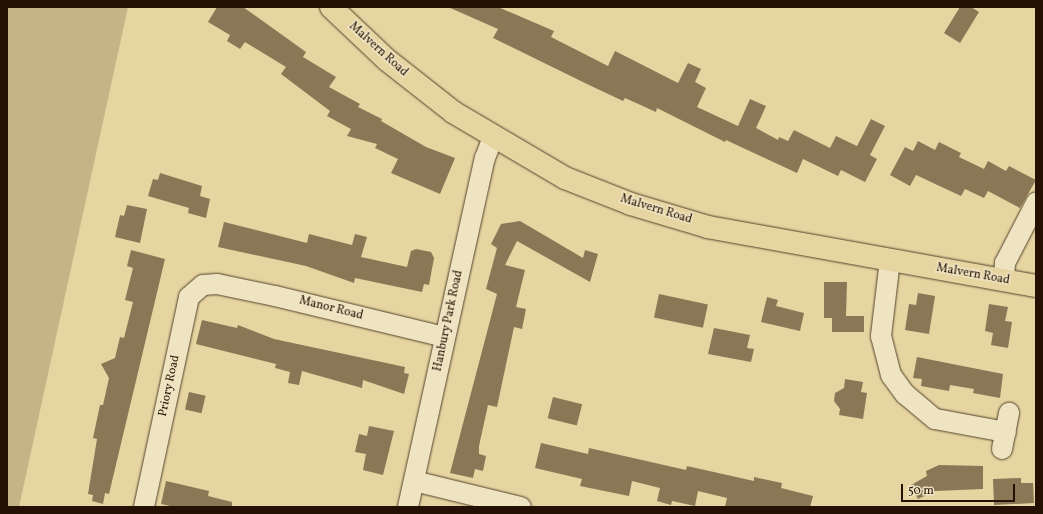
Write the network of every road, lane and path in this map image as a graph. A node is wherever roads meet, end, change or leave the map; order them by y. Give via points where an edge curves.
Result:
1 (331, 7) edge
2 (494, 136) junction
3 (1036, 203) edge
4 (890, 260) junction
5 (1004, 281) junction
6 (217, 284) joint
7 (1036, 286) edge
8 (445, 337) junction
9 (1005, 432) dead end
10 (414, 481) junction
11 (144, 507) edge
12 (408, 507) edge
13 (520, 507) edge

1 - 2 main road, Malvern Road via 387,60 453,112
2 - 4 main road, Malvern Road via 565,178 631,204 708,227
2 - 8 street, Hanbury Park Road via 485,158
3 - 5 street via 1005,263
4 - 5 main road, Malvern Road
4 - 9 street via 881,336 891,376 905,394 935,419
5 - 7 main road, Malvern Road
6 - 8 street, Manor Road
6 - 11 street, Priory Road via 203,285 189,297
8 - 10 street, Hanbury Park Road
10 - 12 street, Hanbury Park Road
10 - 13 street

